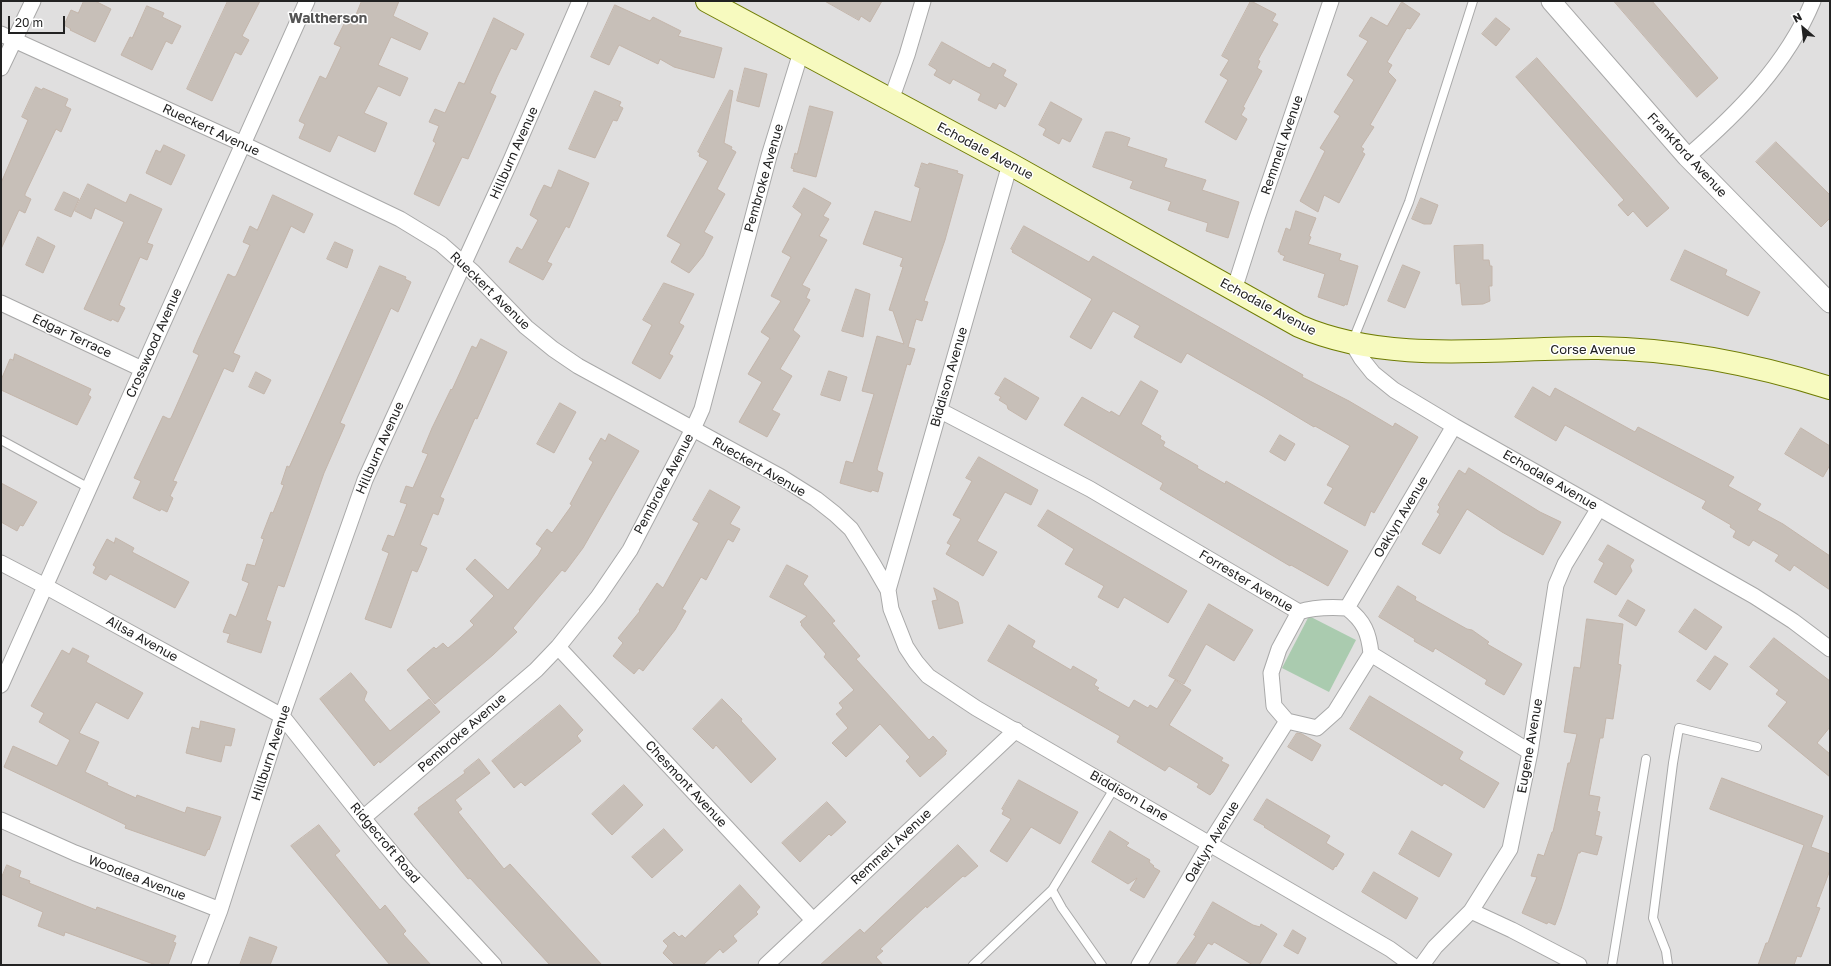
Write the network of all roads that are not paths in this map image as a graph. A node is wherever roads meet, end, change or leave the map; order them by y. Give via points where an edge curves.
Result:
1 (32, 1) edge
2 (307, 1) edge
3 (580, 1) edge
4 (708, 1) edge
5 (922, 1) edge
6 (1331, 1) edge
7 (1473, 1) edge
8 (1550, 1) edge
9 (1813, 1) edge
10 (8, 37) edge
11 (801, 52) junction
12 (1, 68) edge
13 (891, 100) junction
14 (243, 144) junction
15 (1687, 157) junction
16 (1010, 164) junction
17 (464, 263) junction
18 (1234, 290) junction
19 (1, 303) edge
20 (1830, 303) edge
21 (1352, 343) junction
22 (142, 369) junction
23 (1830, 388) edge
24 (939, 410) junction
25 (1454, 426) junction
26 (693, 430) junction
27 (1, 440) edge
28 (89, 488) junction
29 (1599, 508) junction
30 (1, 563) edge
31 (45, 586) junction
32 (888, 590) junction
33 (1347, 608) junction
34 (1298, 612) junction
35 (558, 648) junction
36 (1830, 649) edge
37 (1371, 654) junction
38 (1, 685) edge
39 (282, 716) junction
40 (1287, 721) junction
41 (1016, 730) junction
42 (1757, 747) dead end
43 (1530, 752) junction
44 (1646, 760) dead end
45 (1115, 787) junction
46 (363, 818) junction
47 (1, 820) edge
48 (1210, 843) junction
49 (1052, 890) junction
50 (220, 910) junction
51 (1471, 911) junction
52 (813, 920) junction
53 (199, 965) edge
54 (494, 965) edge
55 (766, 965) edge
56 (973, 965) edge
57 (1102, 965) edge
58 (1139, 965) edge
59 (1412, 965) edge
60 (1422, 965) edge
61 (1579, 965) edge
62 (1612, 965) edge
63 (1668, 965) edge

1 - 10 street
2 - 14 street, Crosswood Avenue
3 - 17 street, Hillburn Avenue
4 - 11 main road, Echodale Avenue
5 - 13 street
6 - 18 street, Remmell Avenue via 1256,218
7 - 21 lane via 1409,202
8 - 15 street, Frankford Avenue
9 - 15 street via 1798,33 1767,79 1733,115
10 - 12 street
10 - 14 street, Rueckert Avenue
11 - 13 main road, Echodale Avenue
11 - 26 street, Pembroke Avenue via 769,156 702,409
13 - 16 main road, Echodale Avenue
14 - 17 street, Rueckert Avenue via 400,219 441,244
14 - 22 street, Crosswood Avenue
15 - 20 street, Frankford Avenue
16 - 18 main road, Echodale Avenue
16 - 24 street, Biddison Avenue
17 - 26 street, Rueckert Avenue via 526,327 553,349 578,366
17 - 39 street, Hillburn Avenue via 365,480
18 - 21 main road, Echodale Avenue via 1299,326 1323,336
19 - 22 street, Edgar Terrace
21 - 23 main road, Corse Avenue via 1425,351 1597,348 1676,353 1743,364
21 - 25 street, Echodale Avenue via 1373,373 1394,390
22 - 28 street, Crosswood Avenue
24 - 32 street, Biddison Avenue
24 - 34 street, Forrester Avenue via 1090,489
25 - 29 street, Echodale Avenue
25 - 33 street, Oaklyn Avenue
26 - 32 street, Rueckert Avenue via 781,477 835,514 851,529
26 - 35 street, Pembroke Avenue via 630,550 598,597
27 - 28 lane
28 - 31 street, Crosswood Avenue
29 - 36 street, Echodale Avenue via 1754,596
29 - 43 street, Eugene Avenue via 1565,564 1556,585
30 - 31 street, Ailsa Avenue
31 - 38 street, Crosswood Avenue
31 - 39 street, Ailsa Avenue
32 - 41 street, Biddison Lane via 891,609 906,647 928,676 976,708
33 - 34 street, Forrester Avenue via 1326,607
33 - 37 street via 1362,623 1370,636
34 - 40 street via 1279,649 1271,673 1274,706
35 - 46 street, Pembroke Avenue via 536,670
35 - 52 street, Chesmont Avenue
37 - 40 street via 1335,712 1317,728
37 - 43 street
39 - 46 street, Ridgecroft Road
39 - 50 street, Hillburn Avenue
40 - 48 street, Oaklyn Avenue
41 - 45 street, Biddison Lane
41 - 52 street, Remmell Avenue
42 - 63 lane via 1679,728 1653,918 1666,951
43 - 51 street, Eugene Avenue via 1510,849
44 - 62 lane
45 - 48 street, Biddison Lane
45 - 49 lane
46 - 54 street, Ridgecroft Road
47 - 50 street, Woodlea Avenue via 75,853
48 - 58 street, Oaklyn Avenue
48 - 59 street, Biddison Lane
49 - 56 lane
49 - 57 lane
50 - 53 street
51 - 60 street, Eugene Avenue via 1435,947
51 - 61 street
52 - 55 street, Remmell Avenue

